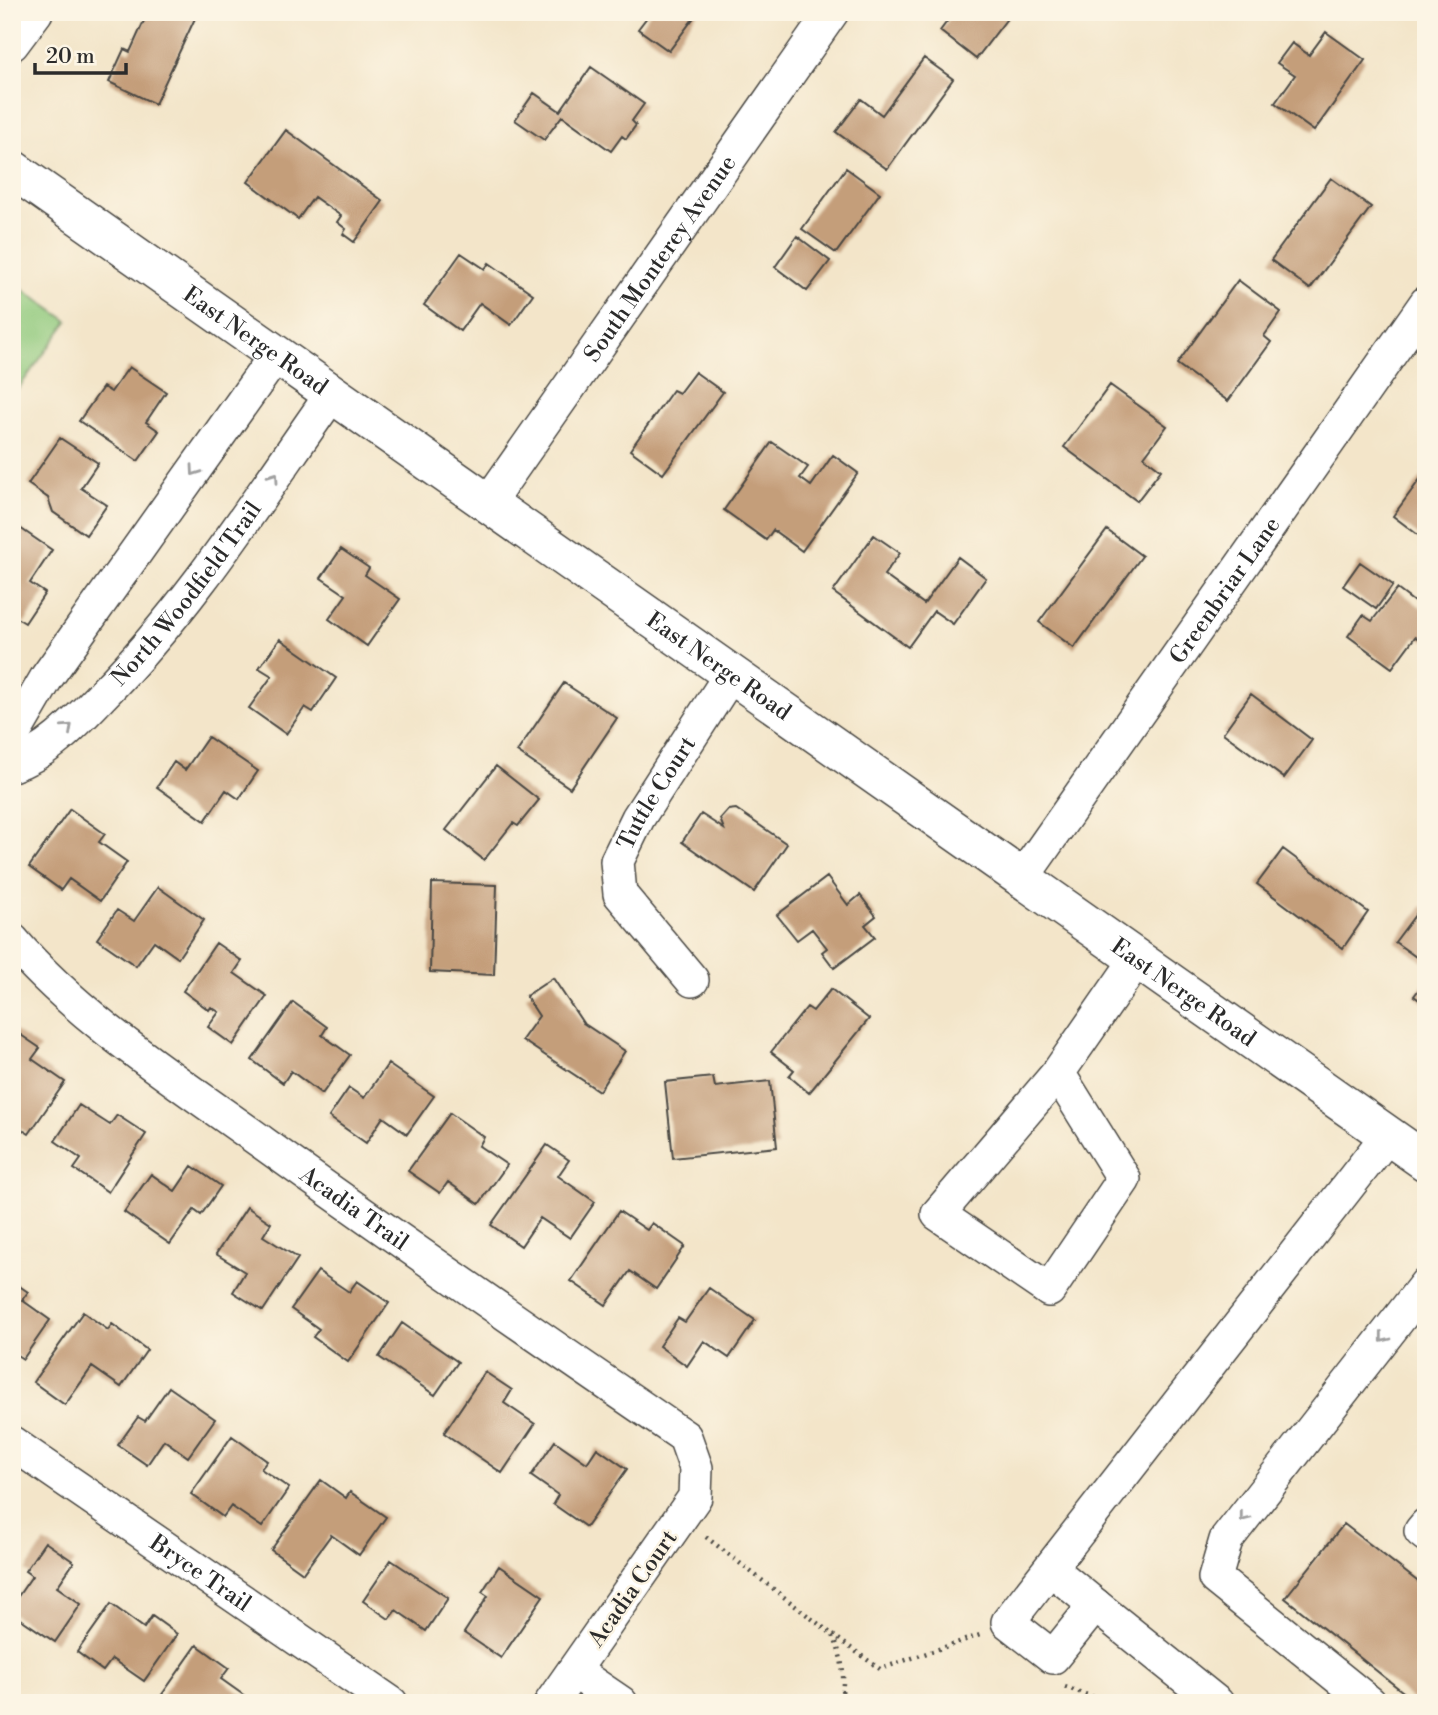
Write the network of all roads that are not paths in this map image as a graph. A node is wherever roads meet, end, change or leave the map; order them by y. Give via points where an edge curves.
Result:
1 (36, 12) edge
2 (832, 12) edge
3 (12, 44) edge
4 (12, 169) edge
5 (1426, 303) edge
6 (276, 355) junction
7 (332, 394) junction
8 (488, 503) junction
9 (731, 674) junction
10 (12, 737) edge
11 (12, 765) edge
12 (1023, 878) junction
13 (12, 940) edge
14 (1137, 958) junction
15 (692, 980) dead end
16 (1058, 1073) junction
17 (1388, 1135) junction
18 (1426, 1162) edge
19 (1426, 1284) edge
20 (12, 1443) edge
21 (696, 1468) joint
22 (1426, 1525) edge
23 (1426, 1535) edge
24 (1051, 1569) junction
25 (1095, 1605) junction
26 (574, 1671) junction
27 (391, 1703) edge
28 (551, 1703) edge
29 (621, 1703) edge
30 (1217, 1703) edge
31 (1370, 1703) edge

1 - 3 street
2 - 8 street, South Monterey Avenue
4 - 6 main road, East Nerge Road
5 - 12 street, Greenbriar Lane
6 - 7 main road, East Nerge Road
6 -> 10 street via 47,677
7 - 8 main road, East Nerge Road
11 -> 7 street, North Woodfield Trail via 36,757 153,644
8 - 9 main road, East Nerge Road
9 - 12 main road, East Nerge Road
9 - 15 street, Tuttle Court via 638,818 617,861 620,894
12 - 14 main road, East Nerge Road
13 - 21 street, Acadia Trail via 143,1057 685,1437
14 - 16 street
14 - 17 main road, East Nerge Road
16 - 16 street via 938,1214 1049,1290 1124,1179
17 - 18 main road, East Nerge Road
17 - 24 street
19 -> 31 street via 1226,1540 1215,1578
20 - 27 street, Bryce Trail
21 - 26 street, Acadia Court via 695,1497
22 - 23 street via 1421,1531
24 - 25 street
24 - 25 street via 1008,1622 1053,1657
25 - 30 street
26 - 28 street, Acadia Court
26 - 29 street

